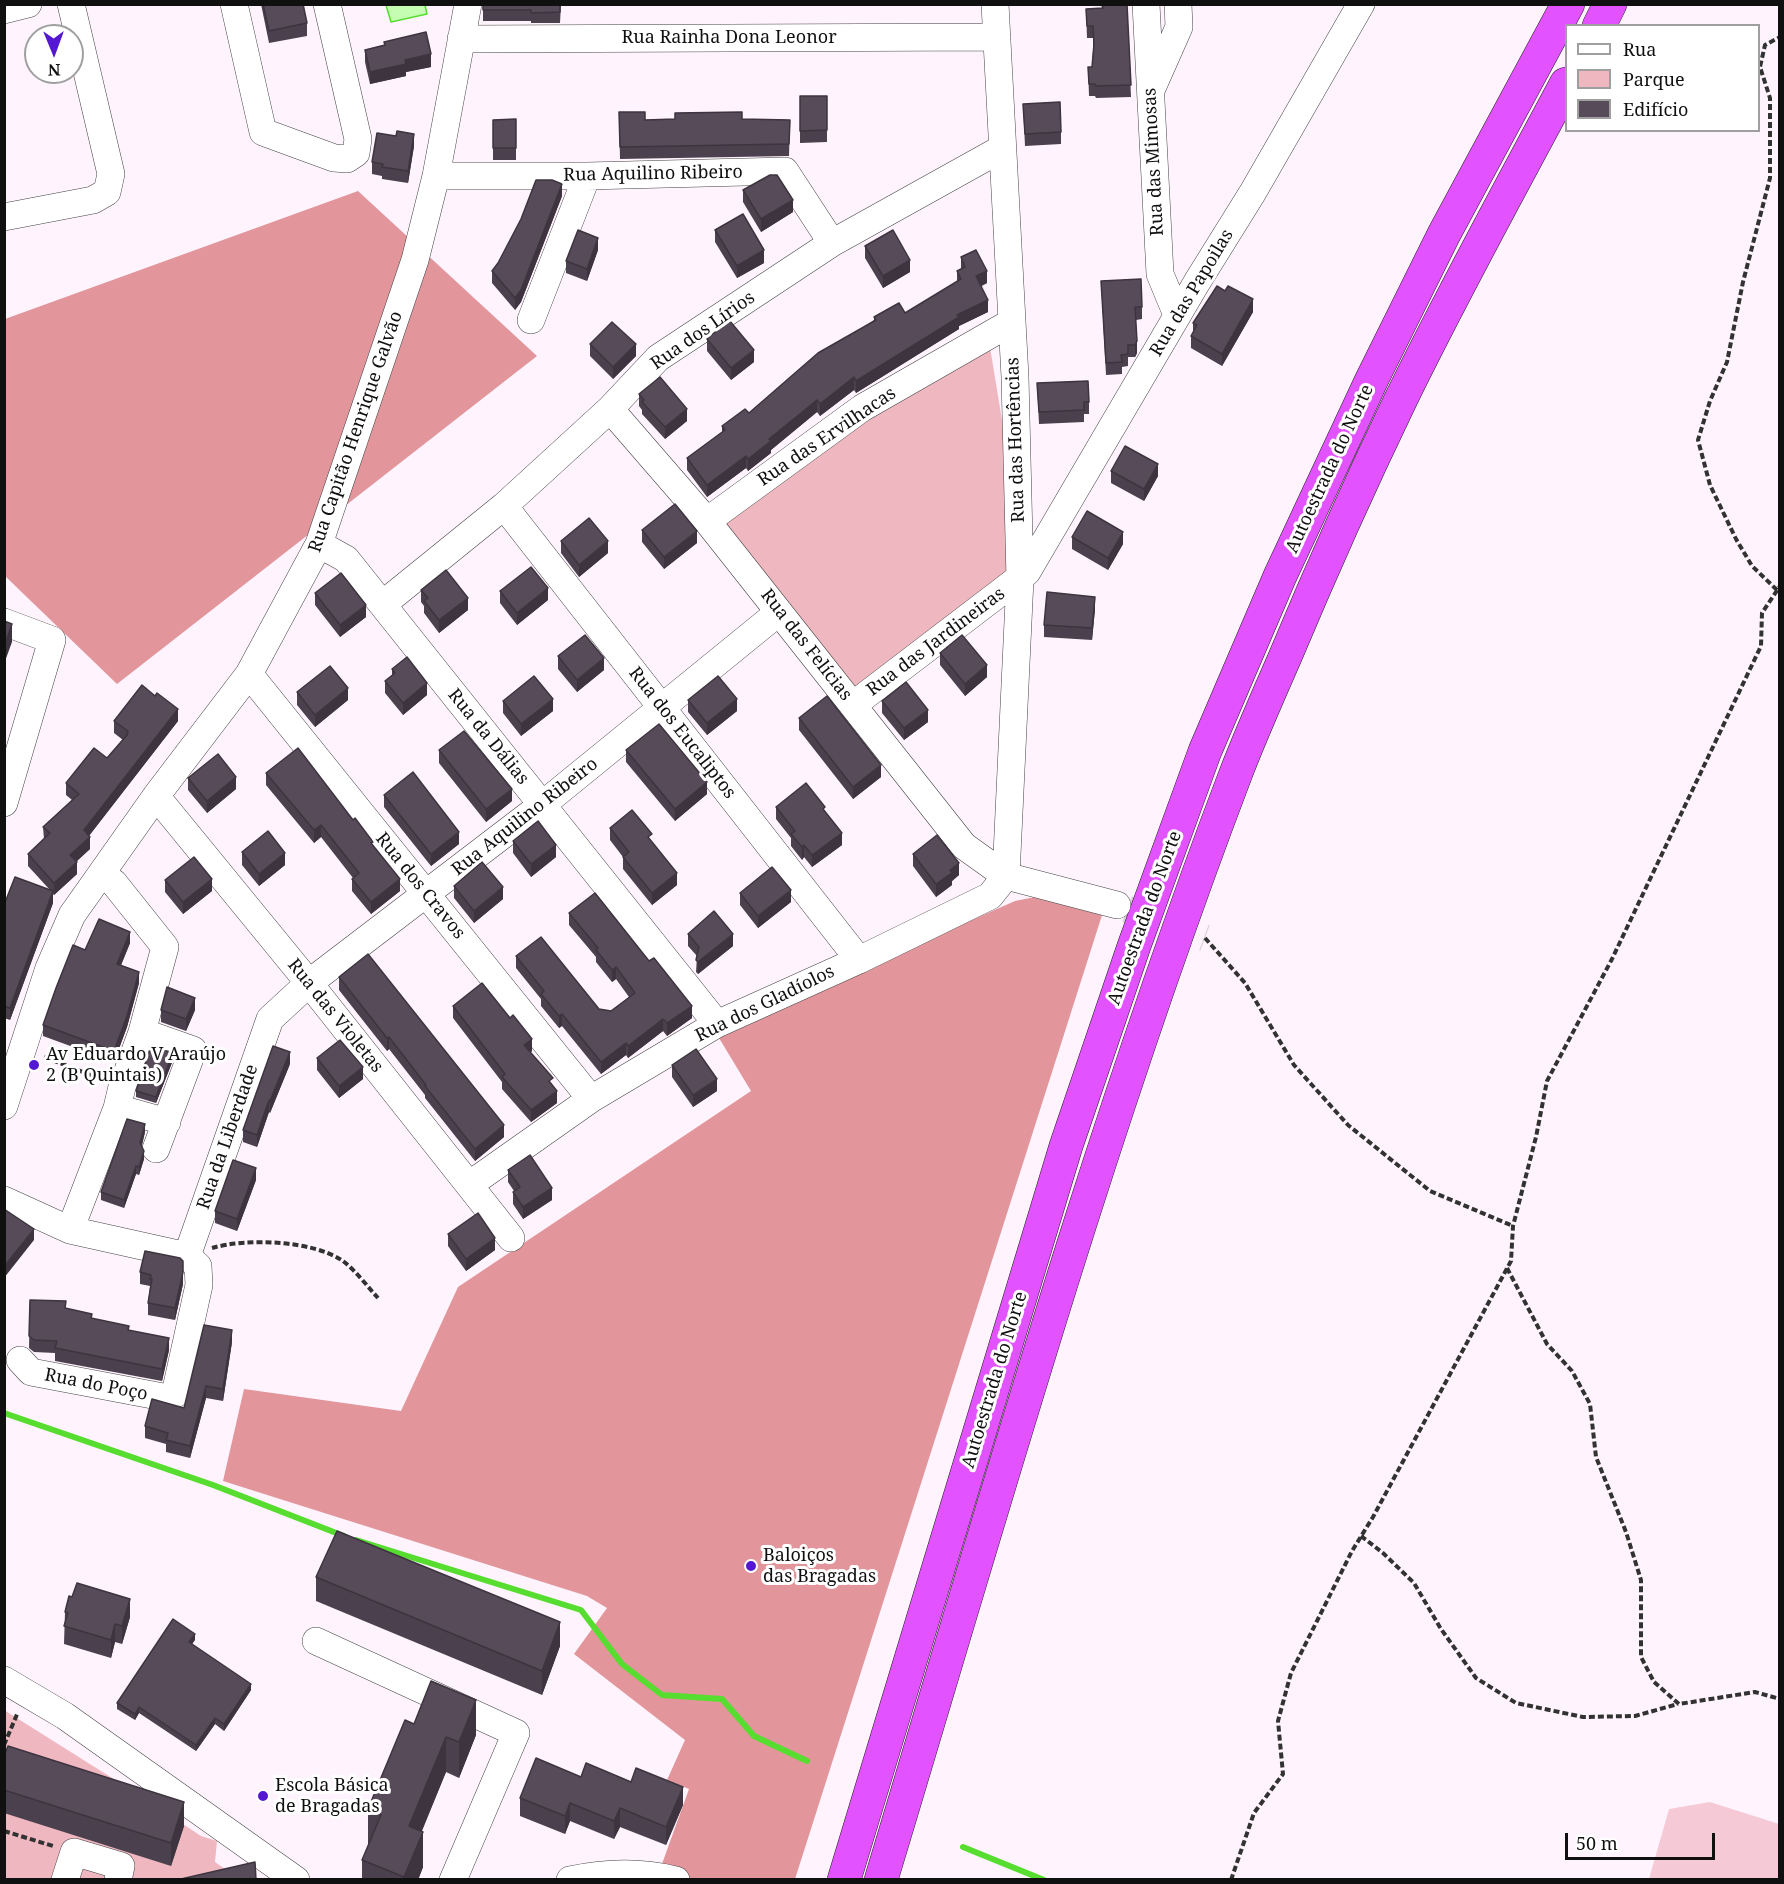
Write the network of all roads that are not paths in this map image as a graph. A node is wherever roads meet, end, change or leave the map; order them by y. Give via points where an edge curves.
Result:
1 (28, 4) edge
2 (71, 4) edge
3 (234, 4) edge
4 (327, 4) edge
5 (468, 4) edge
6 (995, 4) edge
7 (1146, 4) edge
8 (1178, 4) edge
9 (1361, 4) edge
10 (1568, 4) edge
11 (1610, 4) edge
12 (4, 10) edge
13 (1600, 24) edge
14 (997, 37) junction
15 (461, 39) junction
16 (1565, 86) edge
17 (1150, 91) junction
18 (1001, 150) junction
19 (436, 176) junction
20 (587, 176) junction
21 (4, 217) edge
22 (832, 243) junction
23 (1177, 315) junction
24 (531, 320) dead end
25 (1012, 322) junction
26 (610, 409) junction
27 (504, 506) junction
28 (707, 521) junction
29 (319, 544) junction
30 (1020, 579) junction
31 (383, 604) junction
32 (779, 612) junction
33 (4, 622) edge
34 (249, 674) junction
35 (853, 705) junction
36 (662, 708) junction
37 (156, 796) junction
38 (4, 803) edge
39 (542, 805) junction
40 (102, 875) junction
41 (1006, 876) junction
42 (427, 894) junction
43 (1117, 905) tunnel mouth
44 (859, 960) junction
45 (309, 983) junction
46 (270, 1019) joint
47 (717, 1024) junction
48 (142, 1032) junction
49 (119, 1097) junction
50 (591, 1099) junction
51 (4, 1106) edge
52 (167, 1122) junction
53 (156, 1149) dead end
54 (470, 1185) junction
55 (4, 1200) edge
56 (70, 1230) junction
57 (511, 1238) dead end
58 (187, 1256) junction
59 (20, 1360) dead end
60 (316, 1641) dead end
61 (16, 1686) edge
62 (65, 1880) edge
63 (118, 1880) edge
64 (296, 1880) edge
65 (453, 1880) edge
66 (570, 1880) edge
67 (676, 1880) edge
68 (844, 1880) edge
69 (881, 1880) edge

1 - 12 street
2 - 21 street via 111,174 107,192 93,200
3 - 4 street via 263,132 334,158 347,159 356,153 358,139
5 - 15 street, Rua Capitão Henrique Galvão
6 - 14 street, Rua das Hortências
7 - 17 street, Rua das Mimosas
8 - 17 street via 1179,27
9 - 23 street, Rua das Papoilas
10 - 68 highway, Autoestrada do Norte via 1444,234 1377,369 1280,576 1205,751 1066,1146
11 - 13 highway
14 - 15 street, Rua Rainha Dona Leonor
14 - 18 street, Rua das Hortências
15 - 19 street, Rua Capitão Henrique Galvão
16 - 69 highway, Autoestrada do Norte via 1401,399 1313,589 1237,769 1100,1162
17 - 23 street, Rua das Mimosas via 1160,274
18 - 22 street, Rua dos Lírios
18 - 25 street, Rua das Hortências
19 - 20 street, Rua Aquilino Ribeiro
19 - 29 street, Rua Capitão Henrique Galvão via 415,260
20 - 22 street, Rua Aquilino Ribeiro via 785,171
20 - 24 street
22 - 26 street, Rua dos Lírios via 658,358
23 - 30 street, Rua das Papoilas
25 - 28 street, Rua das Ervilhacas via 862,408
25 - 30 street, Rua das Hortências
26 - 27 street, Rua dos Lírios
26 - 28 street, Rua das Felícias
27 - 31 street, Rua dos Lírios
27 - 36 street, Rua dos Eucaliptos
28 - 32 street, Rua das Felícias
29 - 31 street, Rua da Dálias via 346,559
29 - 34 street, Rua Capitão Henrique Galvão
30 - 35 street, Rua das Jardineiras
30 - 41 street, Rua das Hortências
31 - 39 street, Rua da Dálias
32 - 35 street, Rua das Felícias
32 - 36 street, Rua Aquilino Ribeiro
33 - 38 street via 52,640
34 - 37 street, Rua Capitão Henrique Galvão
34 - 42 street, Rua dos Cravos
35 - 41 street, Rua das Felícias via 964,846
36 - 39 street, Rua Aquilino Ribeiro
36 - 44 street, Rua dos Eucaliptos
37 - 40 street, Rua Capitão Henrique Galvão
37 - 45 street, Rua das Violetas
39 - 42 street, Rua Aquilino Ribeiro
39 - 47 street, Rua da Dálias
40 - 48 street via 114,883 165,947
40 - 51 street, Rua Capitão Henrique Galvão via 72,915 49,968
41 - 43 street
41 - 44 street, Rua dos Gladíolos via 990,896
42 - 45 street, Rua Aquilino Ribeiro
42 - 50 street, Rua dos Cravos
44 - 47 street, Rua dos Gladíolos
45 - 46 street, Rua Aquilino Ribeiro
45 - 54 street, Rua das Violetas
46 - 58 street, Rua da Liberdade
47 - 50 street, Rua dos Gladíolos
48 - 49 street
48 - 52 street via 193,1050
49 - 52 street
49 - 56 street
50 - 54 street, Rua dos Gladíolos
52 - 53 street
54 - 57 street, Rua das Violetas
55 - 56 street
56 - 58 street
58 - 59 street, Rua do Poço via 198,1266 199,1285 175,1395 163,1397 31,1372
60 - 65 street via 516,1733
61 - 64 street via 65,1716
62 - 63 street via 74,1852 122,1866
66 - 67 street via 601,1873 658,1875

